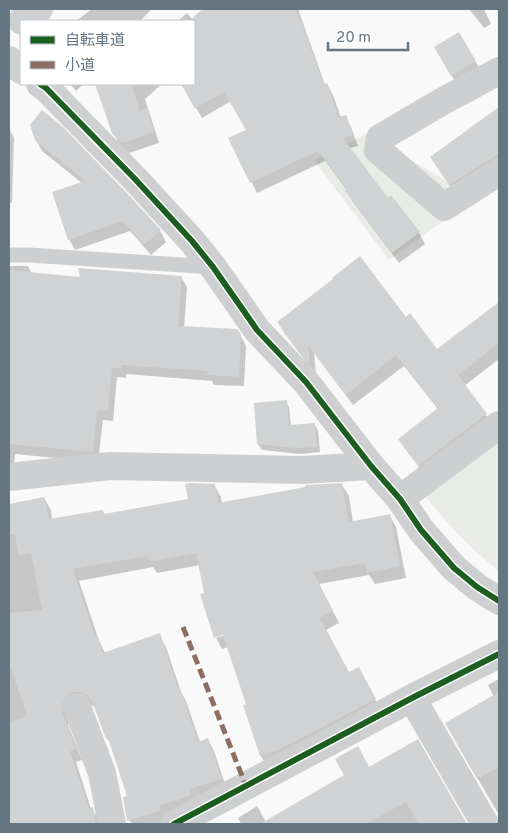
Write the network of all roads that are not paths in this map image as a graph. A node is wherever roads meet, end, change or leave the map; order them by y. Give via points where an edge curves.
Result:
1 (39, 9) edge
2 (25, 20) edge
3 (20, 24) edge
4 (9, 32) edge
5 (9, 60) edge
6 (20, 69) edge
7 (499, 71) edge
8 (42, 85) edge
9 (499, 172) edge
10 (9, 255) edge
11 (213, 266) junction
12 (499, 425) edge
13 (371, 466) junction
14 (9, 477) edge
15 (400, 499) junction
16 (499, 601) edge
17 (499, 654) edge
18 (412, 698) junction
19 (78, 707) dead end
20 (112, 824) edge
21 (174, 824) edge
22 (485, 824) edge

1 - 2 street
3 - 4 street
5 - 6 street
7 - 9 street via 380,138 378,150 444,206
8 - 11 street via 135,179
10 - 11 lane
11 - 13 street via 257,330 306,382
12 - 15 street
13 - 14 street via 302,470 110,466
13 - 15 street
15 - 16 street via 421,530 454,568
17 - 18 street
18 - 21 street
18 - 22 street
19 - 20 street via 102,773

